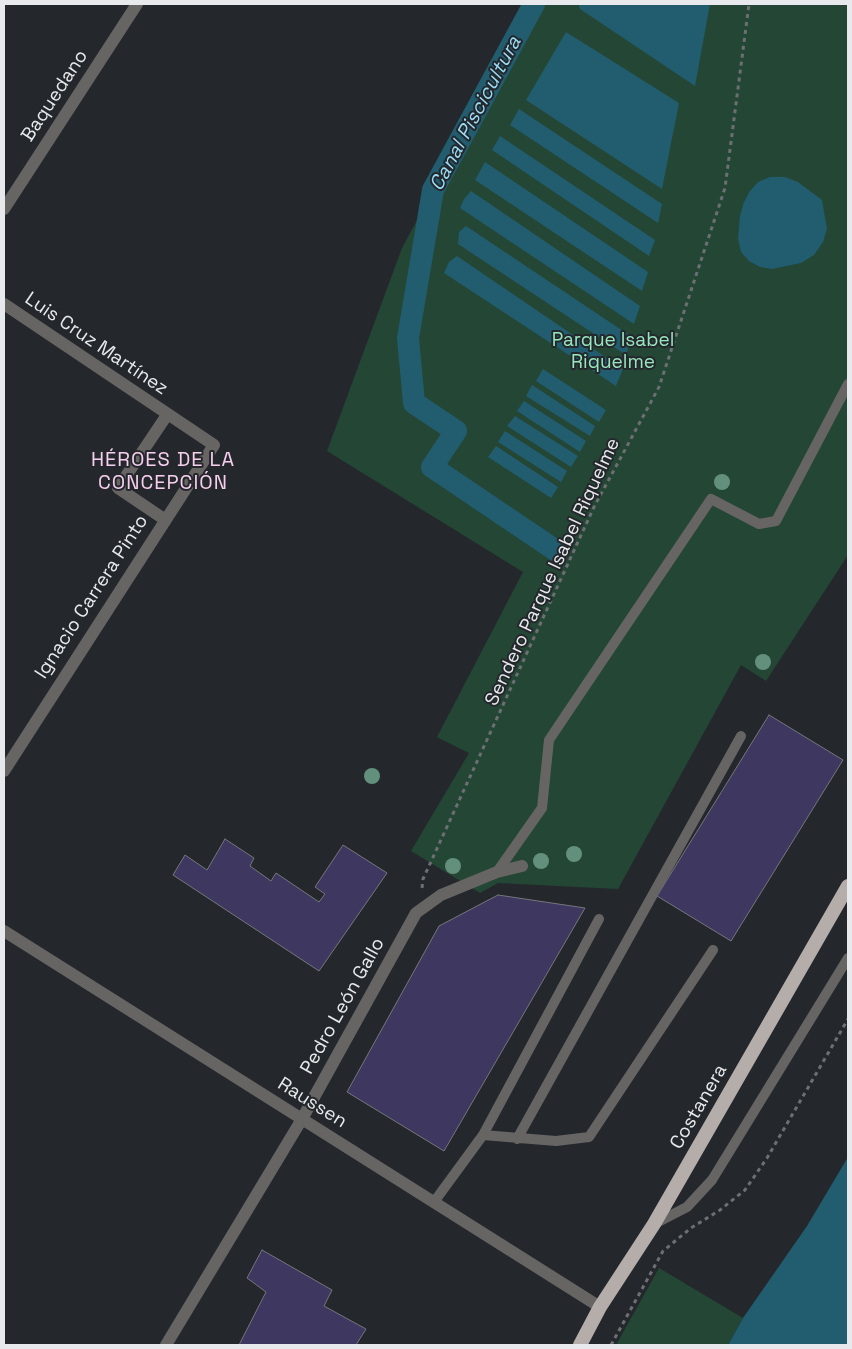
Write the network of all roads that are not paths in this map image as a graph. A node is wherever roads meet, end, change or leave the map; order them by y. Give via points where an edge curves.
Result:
1 (137, 4) edge
2 (4, 209) edge
3 (4, 304) edge
4 (848, 384) edge
5 (167, 415) junction
6 (214, 445) joint
7 (164, 519) junction
8 (741, 736) dead end
9 (4, 771) edge
10 (522, 866) dead end
11 (497, 872) junction
12 (848, 886) edge
13 (599, 919) dead end
14 (4, 931) edge
15 (713, 950) dead end
16 (848, 958) edge
17 (302, 1119) junction
18 (483, 1135) junction
19 (517, 1139) junction
20 (434, 1202) junction
21 (654, 1224) junction
22 (600, 1307) junction
23 (166, 1345) edge
24 (580, 1345) edge

1 - 2 street, Baquedano
3 - 5 street, Luis Cruz Martínez
4 - 11 lane via 776,521 759,524 711,499 549,740 542,808
5 - 6 street, Luis Cruz Martínez
5 - 7 street, Luis Cruz Martínez via 118,488
6 - 7 street, Ignacio Carrera Pinto
7 - 9 street, Ignacio Carrera Pinto
8 - 19 lane
10 - 11 street, Pedro León Gallo
11 - 17 street, Pedro León Gallo via 441,895 416,913
12 - 21 highway, Costanera
13 - 18 lane
14 - 17 street, Raussen
15 - 19 lane via 589,1137 556,1141
16 - 21 lane via 712,1180 687,1208
17 - 20 street, Raussen
17 - 23 street, Pedro León Gallo
18 - 19 lane
18 - 20 lane
20 - 22 street, Raussen
21 - 22 highway, Costanera
22 - 24 highway, Costanera

